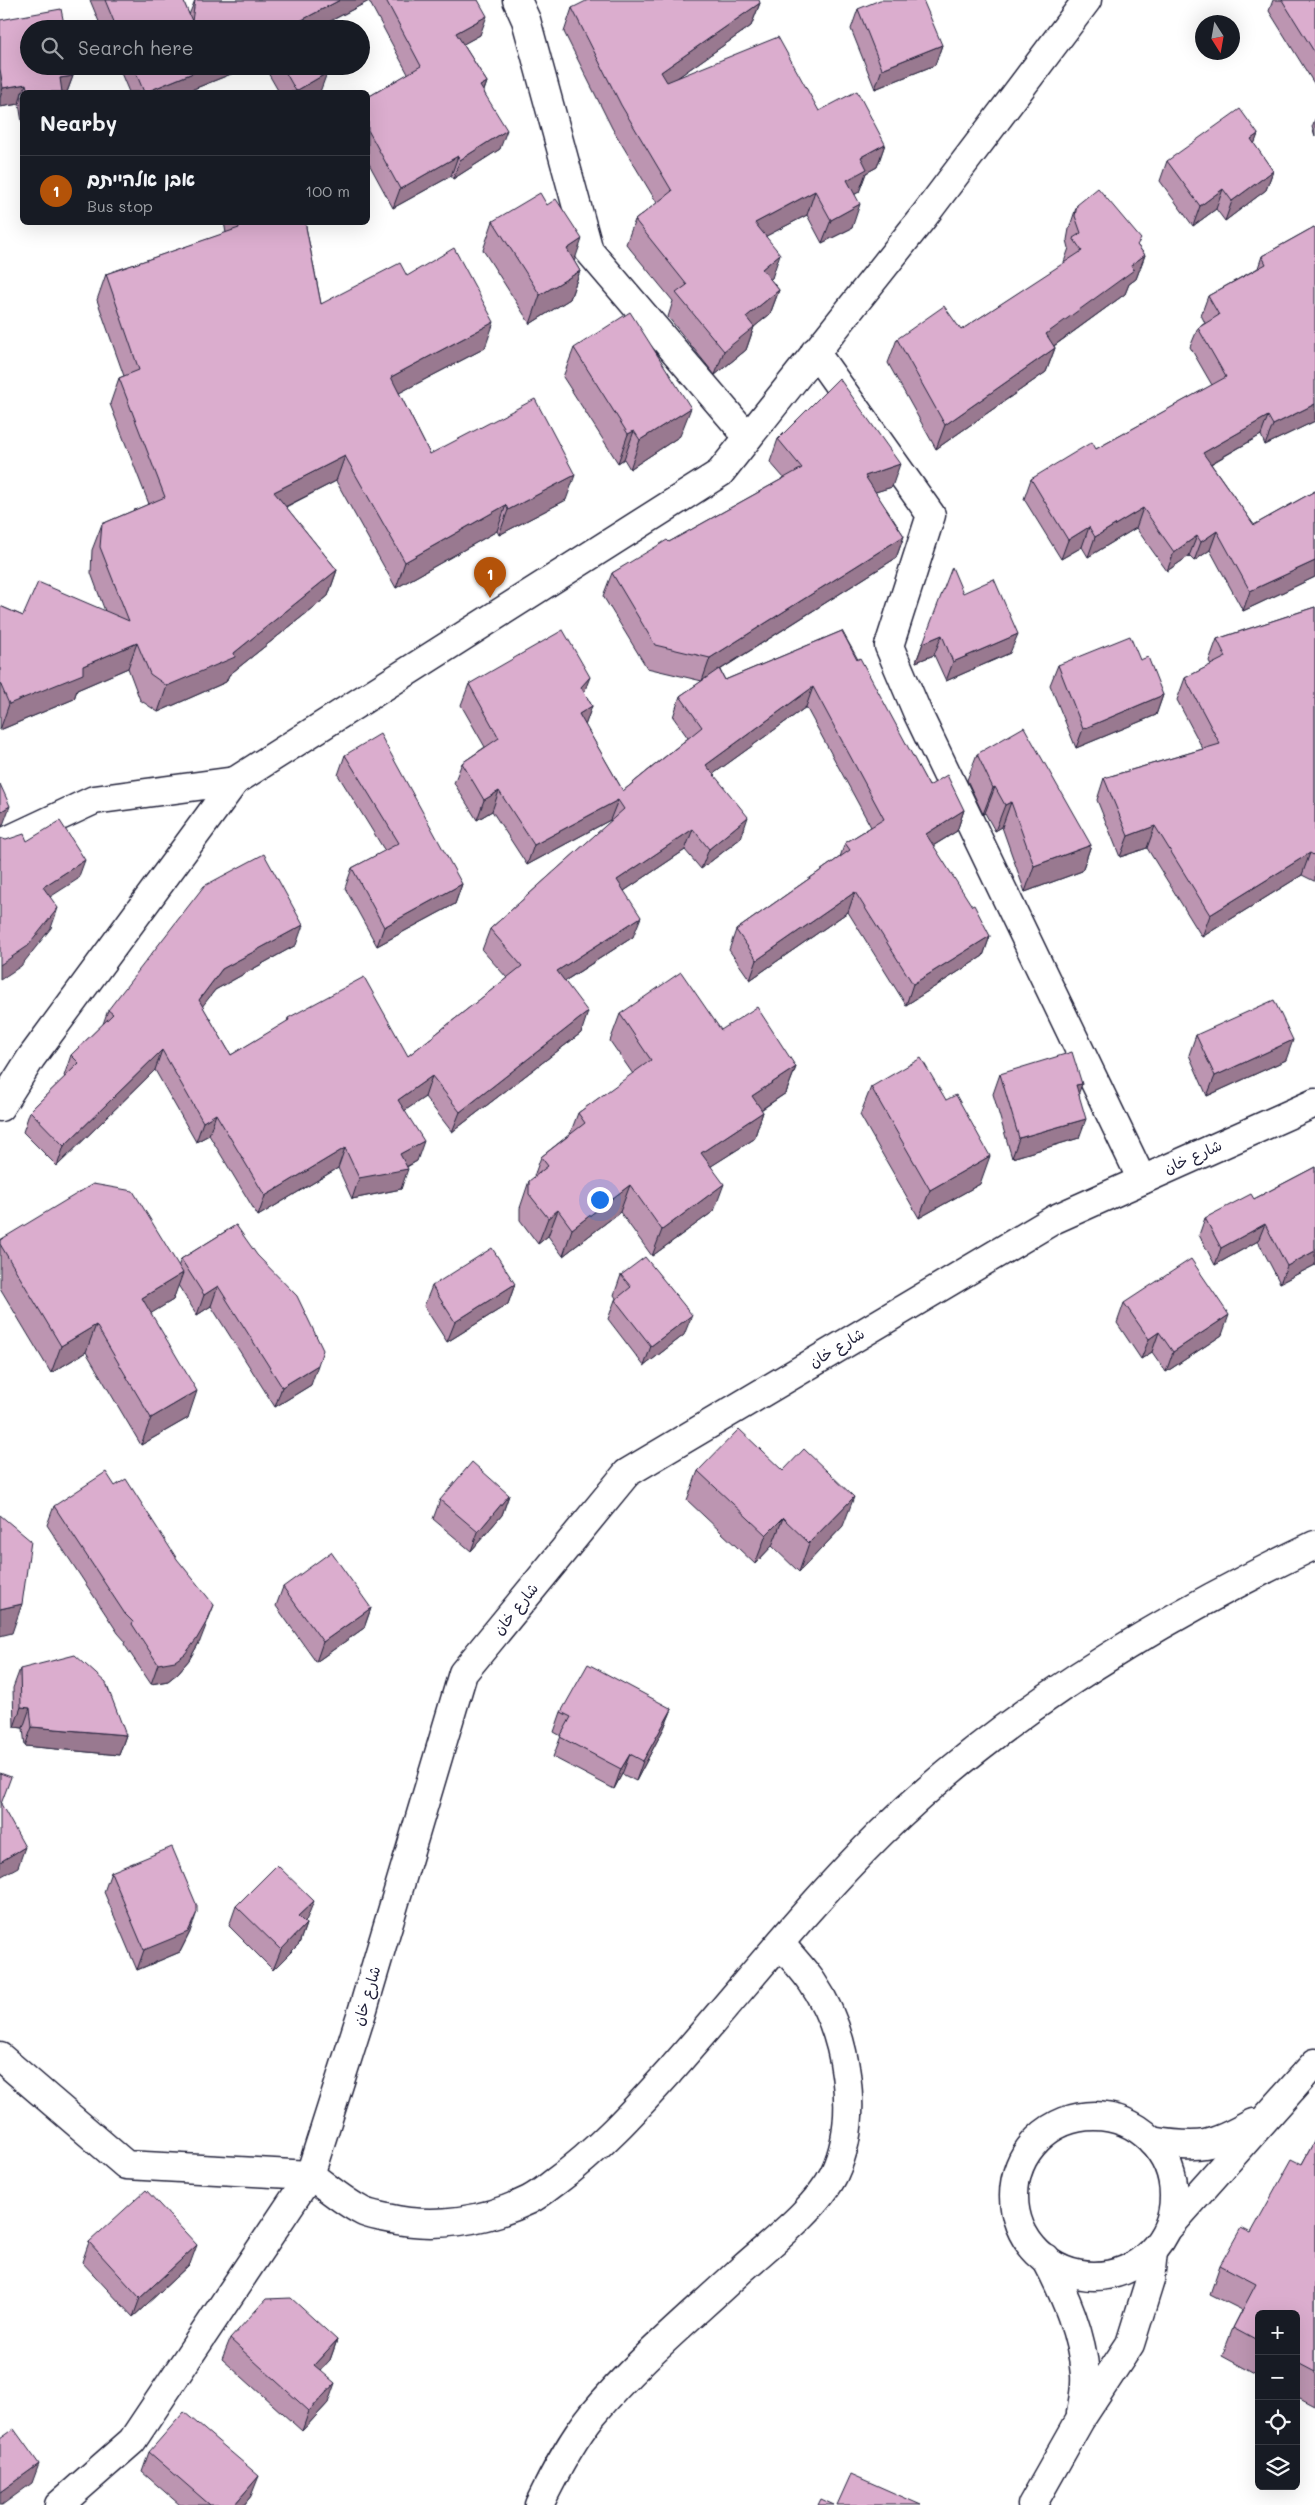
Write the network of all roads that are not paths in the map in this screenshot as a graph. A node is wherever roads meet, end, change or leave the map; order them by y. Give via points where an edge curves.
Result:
1 (517, 0) edge
2 (1087, 0) edge
3 (816, 352) junction
4 (748, 437) junction
5 (234, 781) junction
6 (0, 844) edge
7 (1315, 1103) edge
8 (0, 1107) edge
9 (1142, 1180) junction
10 (1315, 1545) edge
11 (780, 1944) junction
12 (0, 2057) edge
13 (1315, 2063) edge
14 (1270, 2114) junction
15 (1152, 2141) junction
16 (310, 2175) junction
17 (1168, 2228) junction
18 (1152, 2251) junction
19 (1046, 2259) junction
20 (1080, 2420) junction
21 (59, 2505) edge
22 (539, 2505) edge
23 (1032, 2505) edge

1 - 4 street via 526,20 589,251
2 - 3 street via 924,216
3 - 4 street
3 - 9 street via 931,515 889,646 922,723
4 - 5 street via 720,473
5 - 6 street via 94,800
5 - 8 street via 31,1058
7 - 9 street, شارع خان
9 - 16 street, شارع خان via 1055,1219 627,1473 463,1673
10 - 11 street via 1240,1580 1032,1708 956,1765 881,1833
11 - 16 street via 619,2128 576,2167 532,2198 496,2213 443,2223 407,2223 364,2213
11 - 22 street via 812,1982 830,2017 841,2050 849,2113 844,2144 833,2174 808,2208 641,2363 592,2415 556,2470
12 - 16 street via 126,2165
13 - 14 street
14 - 15 street via 1228,2138 1208,2145 1180,2146
14 - 17 street
15 - 17 street via 1162,2152 1172,2176 1174,2202
15 - 19 street via 1144,2132 1120,2119 1094,2115 1068,2120 1044,2132 1026,2151 1016,2176 1013,2202 1020,2228 1034,2250
16 - 21 street, شارع خان via 132,2441
17 - 18 street
18 - 19 street via 1132,2267 1106,2275 1080,2275 1055,2266
18 - 20 street via 1150,2280 1130,2344
19 - 20 street via 1065,2295 1086,2376
20 - 23 street

